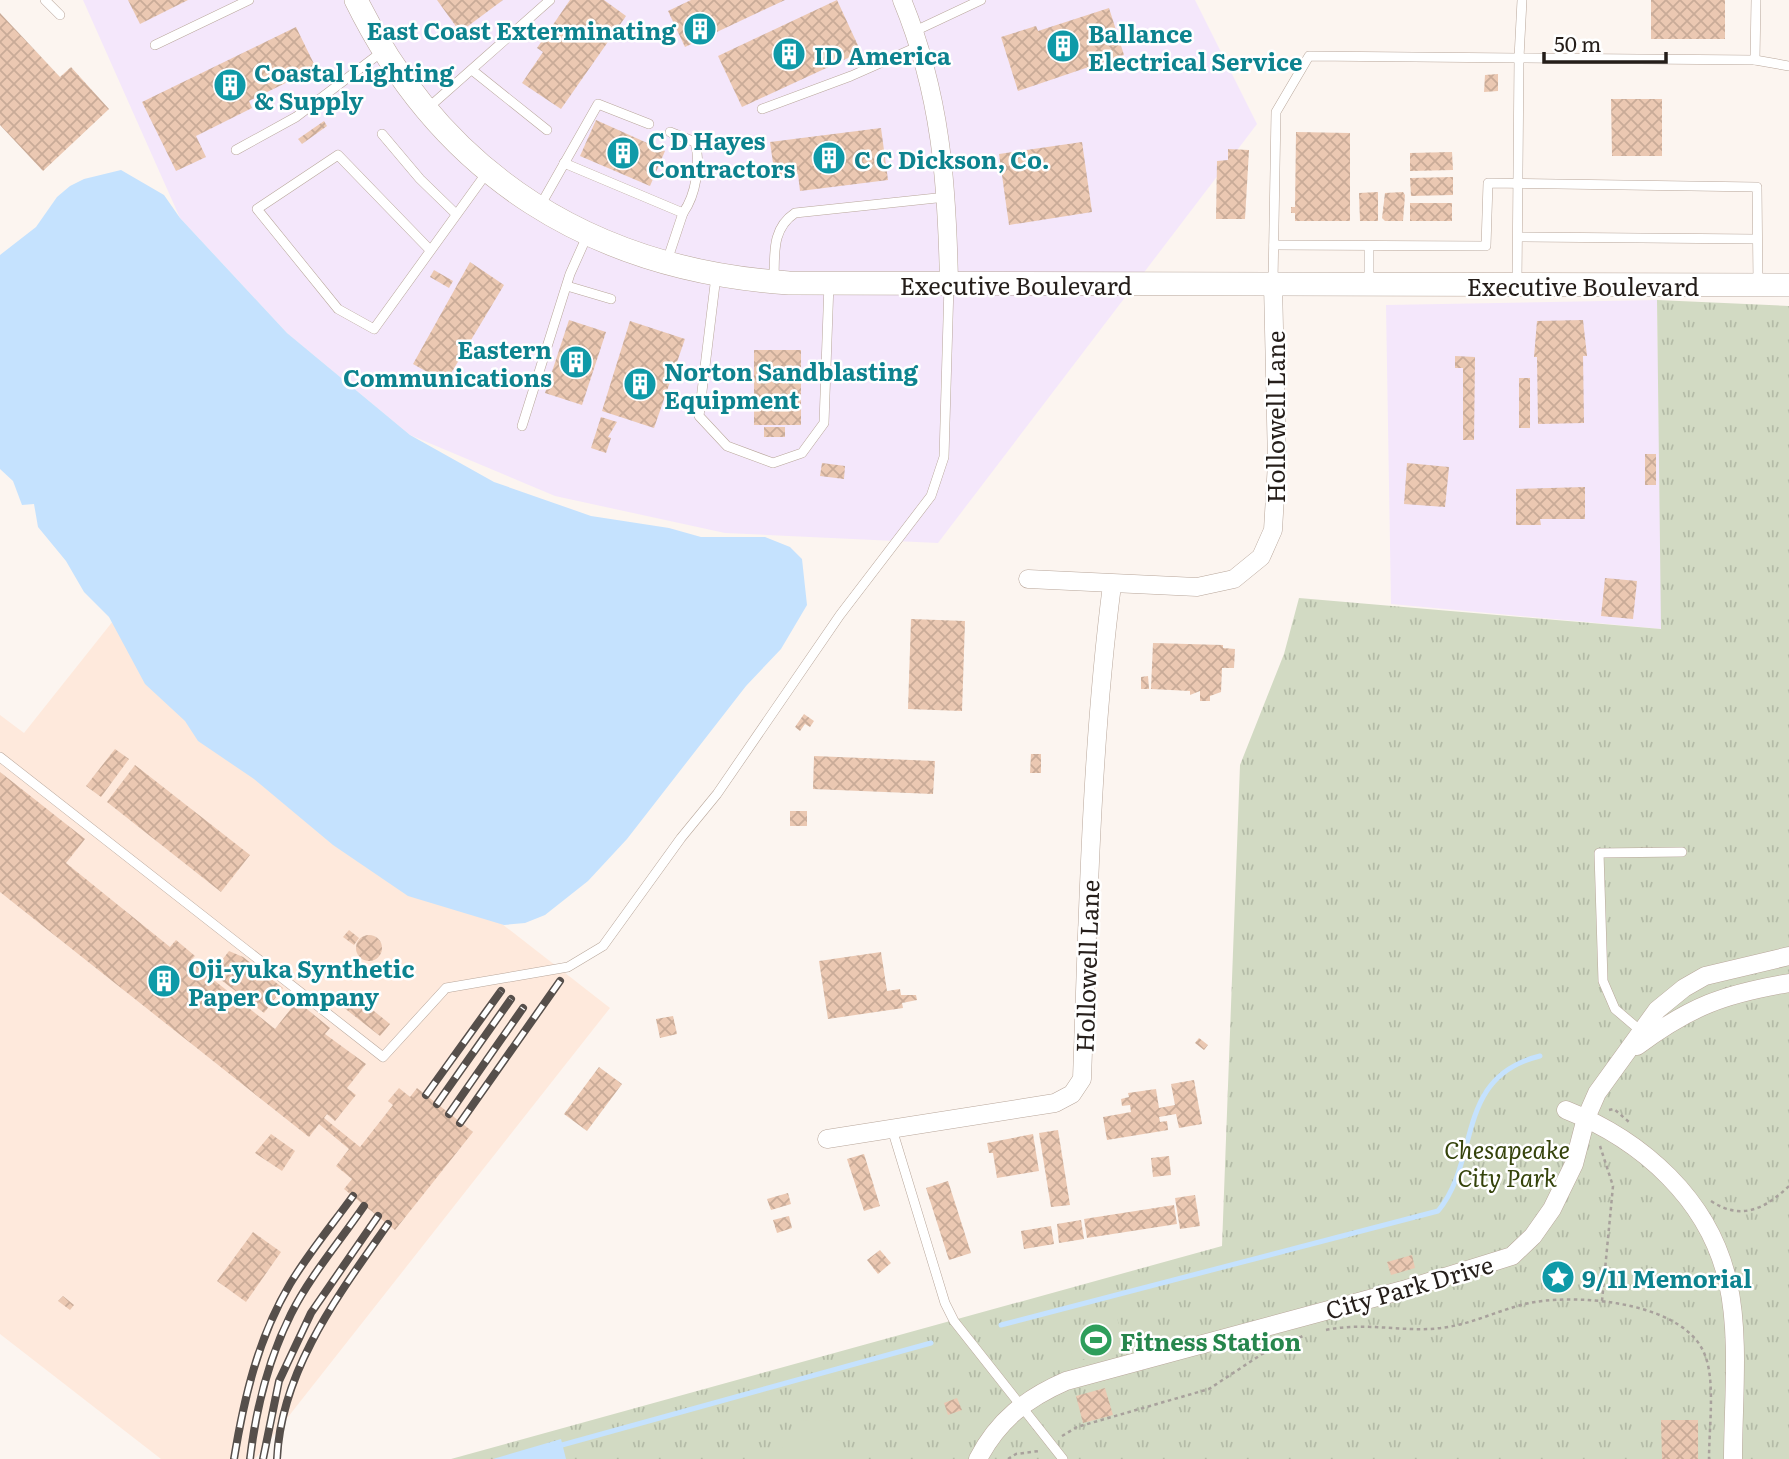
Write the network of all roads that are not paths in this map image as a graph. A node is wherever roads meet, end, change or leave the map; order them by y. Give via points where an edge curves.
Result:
1 (45, 0) edge
2 (249, 0) edge
3 (356, 0) edge
4 (550, 0) edge
5 (902, 0) edge
6 (981, 0) edge
7 (1522, 0) edge
8 (1756, 0) edge
9 (60, 15) dead end
10 (917, 38) junction
11 (155, 45) dead end
12 (383, 51) junction
13 (1519, 58) junction
14 (1755, 61) junction
15 (1789, 66) edge
16 (472, 70) junction
17 (762, 109) dead end
18 (427, 110) junction
19 (649, 124) dead end
20 (547, 130) dead end
21 (670, 132) dead end
22 (382, 134) dead end
23 (236, 150) dead end
24 (564, 163) junction
25 (489, 170) junction
26 (1518, 183) junction
27 (947, 197) junction
28 (539, 208) junction
29 (683, 213) junction
30 (456, 214) junction
31 (587, 234) junction
32 (1518, 237) junction
33 (1757, 239) junction
34 (1274, 245) junction
35 (1369, 246) junction
36 (430, 250) junction
37 (666, 265) junction
38 (716, 276) junction
39 (774, 282) junction
40 (829, 283) junction
41 (949, 284) junction
42 (1273, 284) junction
43 (1369, 285) junction
44 (1517, 285) junction
45 (1758, 285) junction
46 (1789, 285) edge
47 (567, 286) junction
48 (611, 299) dead end
49 (522, 426) dead end
50 (1028, 579) dead end
51 (1112, 585) junction
52 (0, 757) edge
53 (1682, 852) dead end
54 (1789, 956) edge
55 (1789, 983) edge
56 (1645, 1034) junction
57 (1566, 1110) dead end
58 (1586, 1118) junction
59 (892, 1129) junction
60 (827, 1139) dead end
61 (1021, 1405) junction
62 (978, 1459) edge
63 (1063, 1459) edge
64 (1733, 1459) edge

1 - 9 lane
2 - 11 lane
3 - 12 street, Executive Boulevard
4 - 16 lane
5 - 10 street
6 - 10 lane
7 - 13 lane
8 - 14 lane
10 - 17 lane via 851,76
10 - 27 street via 940,126
12 - 18 street, Executive Boulevard
12 - 23 lane via 296,117
13 - 14 lane
13 - 26 lane
13 - 34 lane via 1309,56 1276,112
14 - 15 lane
16 - 18 lane
16 - 20 lane
18 - 25 street, Executive Boulevard
19 - 24 lane via 598,104
21 - 29 lane via 695,142 699,154 691,202
22 - 30 lane
24 - 28 lane
24 - 29 lane
25 - 28 street, Executive Boulevard
25 - 30 lane
26 - 32 lane
26 - 33 lane via 1757,187
26 - 35 lane via 1488,183 1486,246
27 - 39 lane via 794,214 782,222 776,235
27 - 41 street
28 - 31 street, Executive Boulevard
29 - 37 lane
30 - 36 lane
31 - 37 street, Executive Boulevard
31 - 47 lane
32 - 33 lane
32 - 44 lane
33 - 45 lane
34 - 35 lane
34 - 42 lane
35 - 43 lane
36 - 36 lane via 338,155 257,209 338,309 374,328
37 - 38 street, Executive Boulevard
38 - 39 street, Executive Boulevard
38 - 40 lane via 699,416 727,446 773,463 802,453 824,423
39 - 40 street, Executive Boulevard
40 - 41 street, Executive Boulevard
41 - 42 street, Executive Boulevard
41 - 52 lane via 944,457 931,496 840,615 717,794 611,936 568,967 446,988 383,1057
42 - 43 street, Executive Boulevard
42 - 51 street, Hollowell Lane via 1278,464 1269,544 1251,567 1234,579 1213,585
43 - 44 street, Executive Boulevard
44 - 45 street, Executive Boulevard
45 - 46 street, Executive Boulevard
47 - 48 lane
47 - 49 lane
50 - 51 street, Hollowell Lane
51 - 59 street, Hollowell Lane via 1091,856 1082,1079 1072,1094 1055,1103
53 - 56 lane via 1599,853 1603,981 1615,1009
54 - 56 street, City Park Drive via 1705,976 1671,999
55 - 56 street, City Park Drive via 1716,998
56 - 58 street, City Park Drive via 1620,1058
57 - 58 street
58 - 61 street, City Park Drive via 1574,1164 1552,1209 1512,1256 1066,1381
58 - 64 street via 1661,1168 1692,1203 1714,1241 1733,1315
59 - 60 street, Hollowell Lane
59 - 61 lane via 945,1303 954,1321
61 - 62 street, City Park Drive via 995,1432
61 - 63 lane

